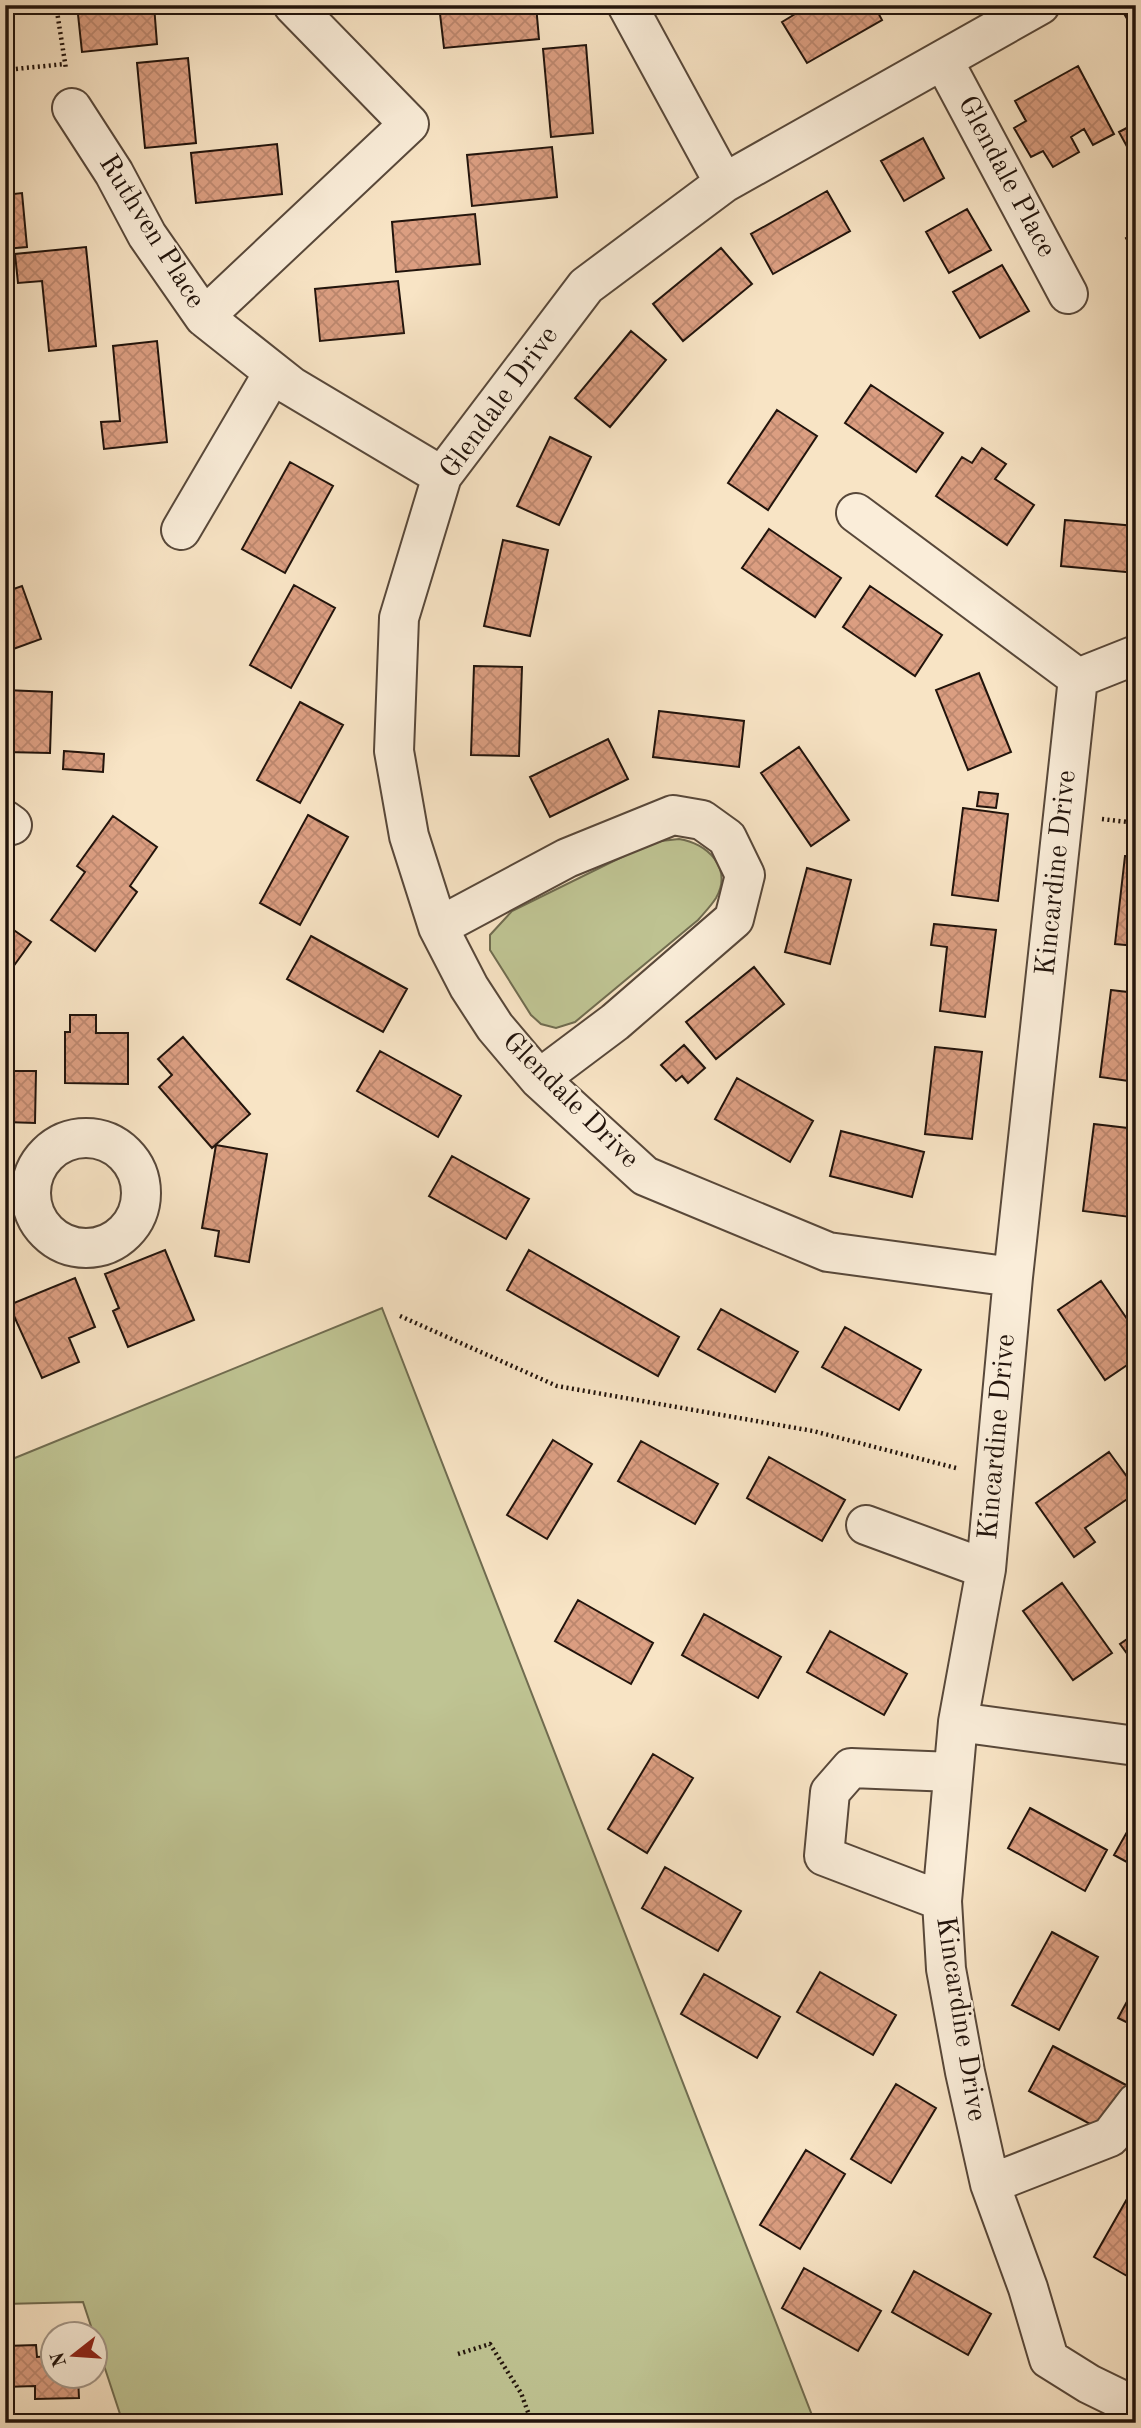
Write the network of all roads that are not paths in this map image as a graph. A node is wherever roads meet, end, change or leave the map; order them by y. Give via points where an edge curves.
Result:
1 (293, 5) edge
2 (627, 5) edge
3 (1040, 5) edge
4 (943, 60) junction
5 (72, 108) road end
6 (724, 183) junction
7 (1068, 294) dead end
8 (204, 317) junction
9 (274, 373) junction
10 (442, 476) junction
11 (856, 513) dead end
12 (181, 530) dead end
13 (1136, 655) edge
14 (1078, 678) junction
15 (438, 927) junction
16 (539, 1079) junction
17 (1013, 1277) junction
18 (866, 1525) dead end
19 (986, 1569) junction
20 (958, 1722) junction
21 (1136, 1746) edge
22 (953, 1772) junction
23 (942, 1902) junction
24 (1136, 2103) edge
25 (990, 2183) junction
26 (1136, 2407) edge

1 - 8 street via 409,124
2 - 6 street
3 - 4 street, Glendale Drive
4 - 6 street, Glendale Drive
4 - 7 street, Glendale Place
5 - 8 street, Ruthven Place via 147,235
6 - 10 street, Glendale Drive via 586,286
8 - 9 street, Ruthven Place
9 - 10 street, Ruthven Place
9 - 12 street
10 - 15 street, Glendale Drive via 399,618 394,751 409,836
11 - 14 street
13 - 14 street
14 - 17 street, Kincardine Drive
15 - 16 street, Glendale Drive via 495,1027
15 - 16 street via 567,858 673,815 702,820 727,838 745,875 734,919 615,1022
16 - 17 street, Glendale Drive via 645,1176 828,1252
17 - 19 street, Kincardine Drive
18 - 19 street
19 - 20 street, Kincardine Drive
20 - 21 street
20 - 22 street, Kincardine Drive
22 - 23 street, Kincardine Drive
22 - 23 street via 851,1768 830,1792 824,1856
23 - 25 street, Kincardine Drive via 946,1969
24 - 25 street via 1110,2137
25 - 26 street, Kincardine Drive via 1049,2359

